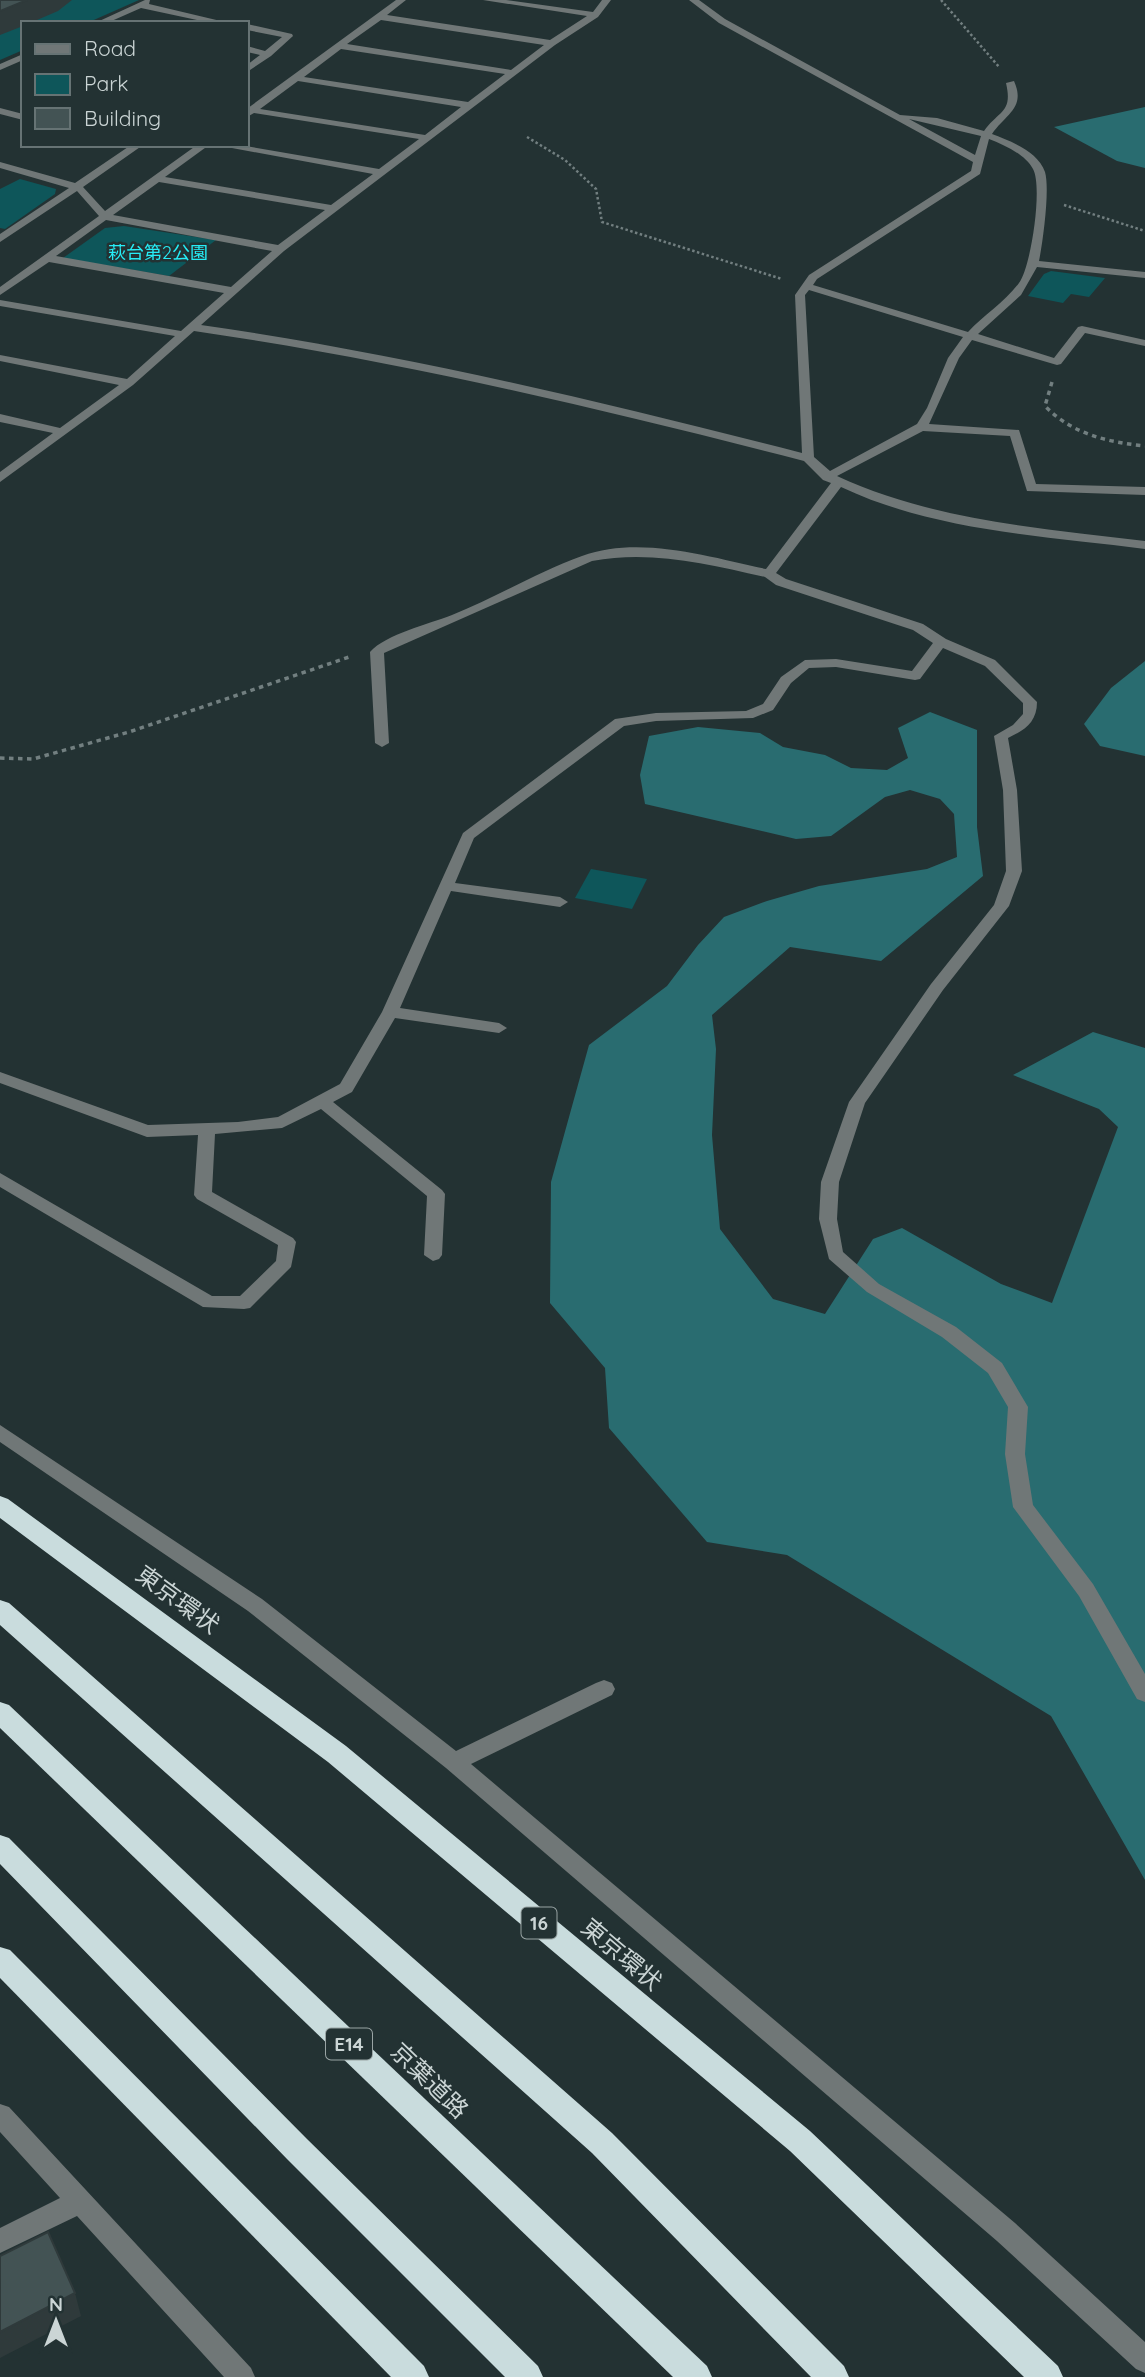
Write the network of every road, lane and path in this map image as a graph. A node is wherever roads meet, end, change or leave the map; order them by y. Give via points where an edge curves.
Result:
1 (151, 0) edge
2 (402, 0) edge
3 (487, 0) edge
4 (607, 0) edge
5 (693, 0) edge
6 (941, 0) edge
7 (139, 5) junction
8 (595, 15) junction
9 (379, 17) junction
10 (103, 21) edge
11 (215, 21) edge
12 (248, 27) edge
13 (552, 43) junction
14 (340, 46) junction
15 (248, 49) edge
16 (268, 54) junction
17 (21, 58) edge
18 (0, 67) edge
19 (248, 68) edge
20 (515, 73) junction
21 (295, 78) junction
22 (1011, 83) joint
23 (472, 106) junction
24 (0, 111) edge
25 (249, 112) edge
26 (896, 115) junction
27 (21, 116) edge
28 (985, 135) junction
29 (527, 137) dead end
30 (428, 138) junction
31 (133, 147) edge
32 (201, 147) edge
33 (233, 147) edge
34 (978, 161) junction
35 (0, 164) edge
36 (380, 172) junction
37 (157, 179) junction
38 (78, 187) junction
39 (1040, 198) junction
40 (336, 209) junction
41 (105, 217) junction
42 (1145, 230) edge
43 (0, 239) edge
44 (280, 248) junction
45 (47, 258) junction
46 (1032, 263) junction
47 (1145, 275) edge
48 (806, 286) junction
49 (233, 290) junction
50 (0, 292) edge
51 (0, 303) edge
52 (191, 327) junction
53 (181, 334) junction
54 (971, 334) junction
55 (1145, 343) edge
56 (0, 358) edge
57 (1057, 362) junction
58 (129, 383) junction
59 (0, 418) edge
60 (921, 426) junction
61 (63, 432) junction
62 (1145, 446) edge
63 (808, 458) junction
64 (0, 478) edge
65 (832, 480) junction
66 (1145, 491) edge
67 (1145, 545) edge
68 (769, 574) junction
69 (941, 642) junction
70 (386, 645) junction
71 (382, 743) dead end
72 (0, 758) edge
73 (445, 886) junction
74 (560, 902) dead end
75 (390, 1012) junction
76 (499, 1028) dead end
77 (0, 1077) edge
78 (322, 1101) junction
79 (207, 1129) junction
80 (0, 1179) edge
81 (433, 1255) dead end
82 (0, 1432) edge
83 (0, 1505) edge
84 (0, 1610) edge
85 (604, 1689) dead end
86 (1145, 1693) edge
87 (0, 1712) edge
88 (454, 1762) junction
89 (0, 1846) edge
90 (0, 1959) edge
91 (0, 2115) edge
92 (81, 2201) junction
93 (0, 2241) edge
94 (1145, 2360) edge
95 (242, 2377) edge
96 (413, 2377) edge
97 (527, 2377) edge
98 (696, 2377) edge
99 (833, 2377) edge
100 (1046, 2377) edge

1 - 7 street
2 - 9 street
3 - 8 street
4 - 8 street
5 - 26 street via 722,21
6 - 22 path
7 - 10 street
7 - 11 street
8 - 13 street
9 - 13 street
9 - 14 street
12 - 16 street via 289,36
13 - 20 street
14 - 20 street
14 - 21 street
15 - 16 street
16 - 19 street
17 - 18 street
20 - 23 street
21 - 23 street
21 - 25 street
22 - 28 street via 1014,108
23 - 30 street
24 - 27 street
25 - 30 street
26 - 28 street via 939,121
26 - 34 street
28 - 34 street
28 - 39 street via 1038,165
29 - 48 path via 565,160 596,189 602,222
30 - 36 street
31 - 38 street
32 - 37 street
33 - 36 street
34 - 48 street via 976,172 956,187 813,277
35 - 38 street
36 - 40 street
37 - 40 street
37 - 41 street
38 - 41 street
38 - 43 street
39 - 42 path
39 - 46 street
40 - 44 street
41 - 44 street
41 - 45 street
44 - 49 street
45 - 49 street
45 - 50 street
46 - 47 street
46 - 54 street via 1026,283
48 - 54 street
48 - 63 street via 800,295
49 - 52 street
51 - 53 street
52 - 53 street
52 - 63 street via 399,361
53 - 58 street
54 - 57 street
54 - 60 street via 957,352 930,416
55 - 57 street via 1082,329
56 - 58 street
57 - 62 path via 1045,406 1055,418 1098,439
58 - 61 street
59 - 61 street
60 - 65 street
60 - 66 street via 1015,433 1031,488
61 - 64 street
63 - 65 street
65 - 67 street via 899,505 986,524
65 - 68 street
68 - 69 street via 781,582 918,627
68 - 70 street via 656,552 609,553
69 - 73 street via 915,676 835,663 805,664 786,680 768,707 748,715 620,722 468,836
69 - 86 street via 990,663 1030,702 1030,715 1000,736 1010,790 1014,871 1001,906 937,987 857,1102 830,1182 835,1255 873,1288 948,1332 995,1368 1018,1408 1014,1454 1023,1507 1086,1590
70 - 71 street via 377,652
70 - 72 path via 129,732 33,759
73 - 74 street
73 - 75 street
75 - 76 street
75 - 78 street via 346,1088
77 - 79 street via 147,1131
78 - 79 street via 282,1122
78 - 81 street via 436,1194
79 - 80 street via 203,1195 287,1241 285,1264 244,1303 209,1302
82 - 88 street via 255,1605
83 - 100 highway, 東京環状 / 16 via 337,1754 800,2141
84 - 99 highway via 602,2143
85 - 88 street
87 - 98 highway, 京葉道路 / E14
88 - 94 street via 1006,2232
89 - 97 highway
90 - 96 highway
91 - 92 street
92 - 93 street
92 - 95 street

